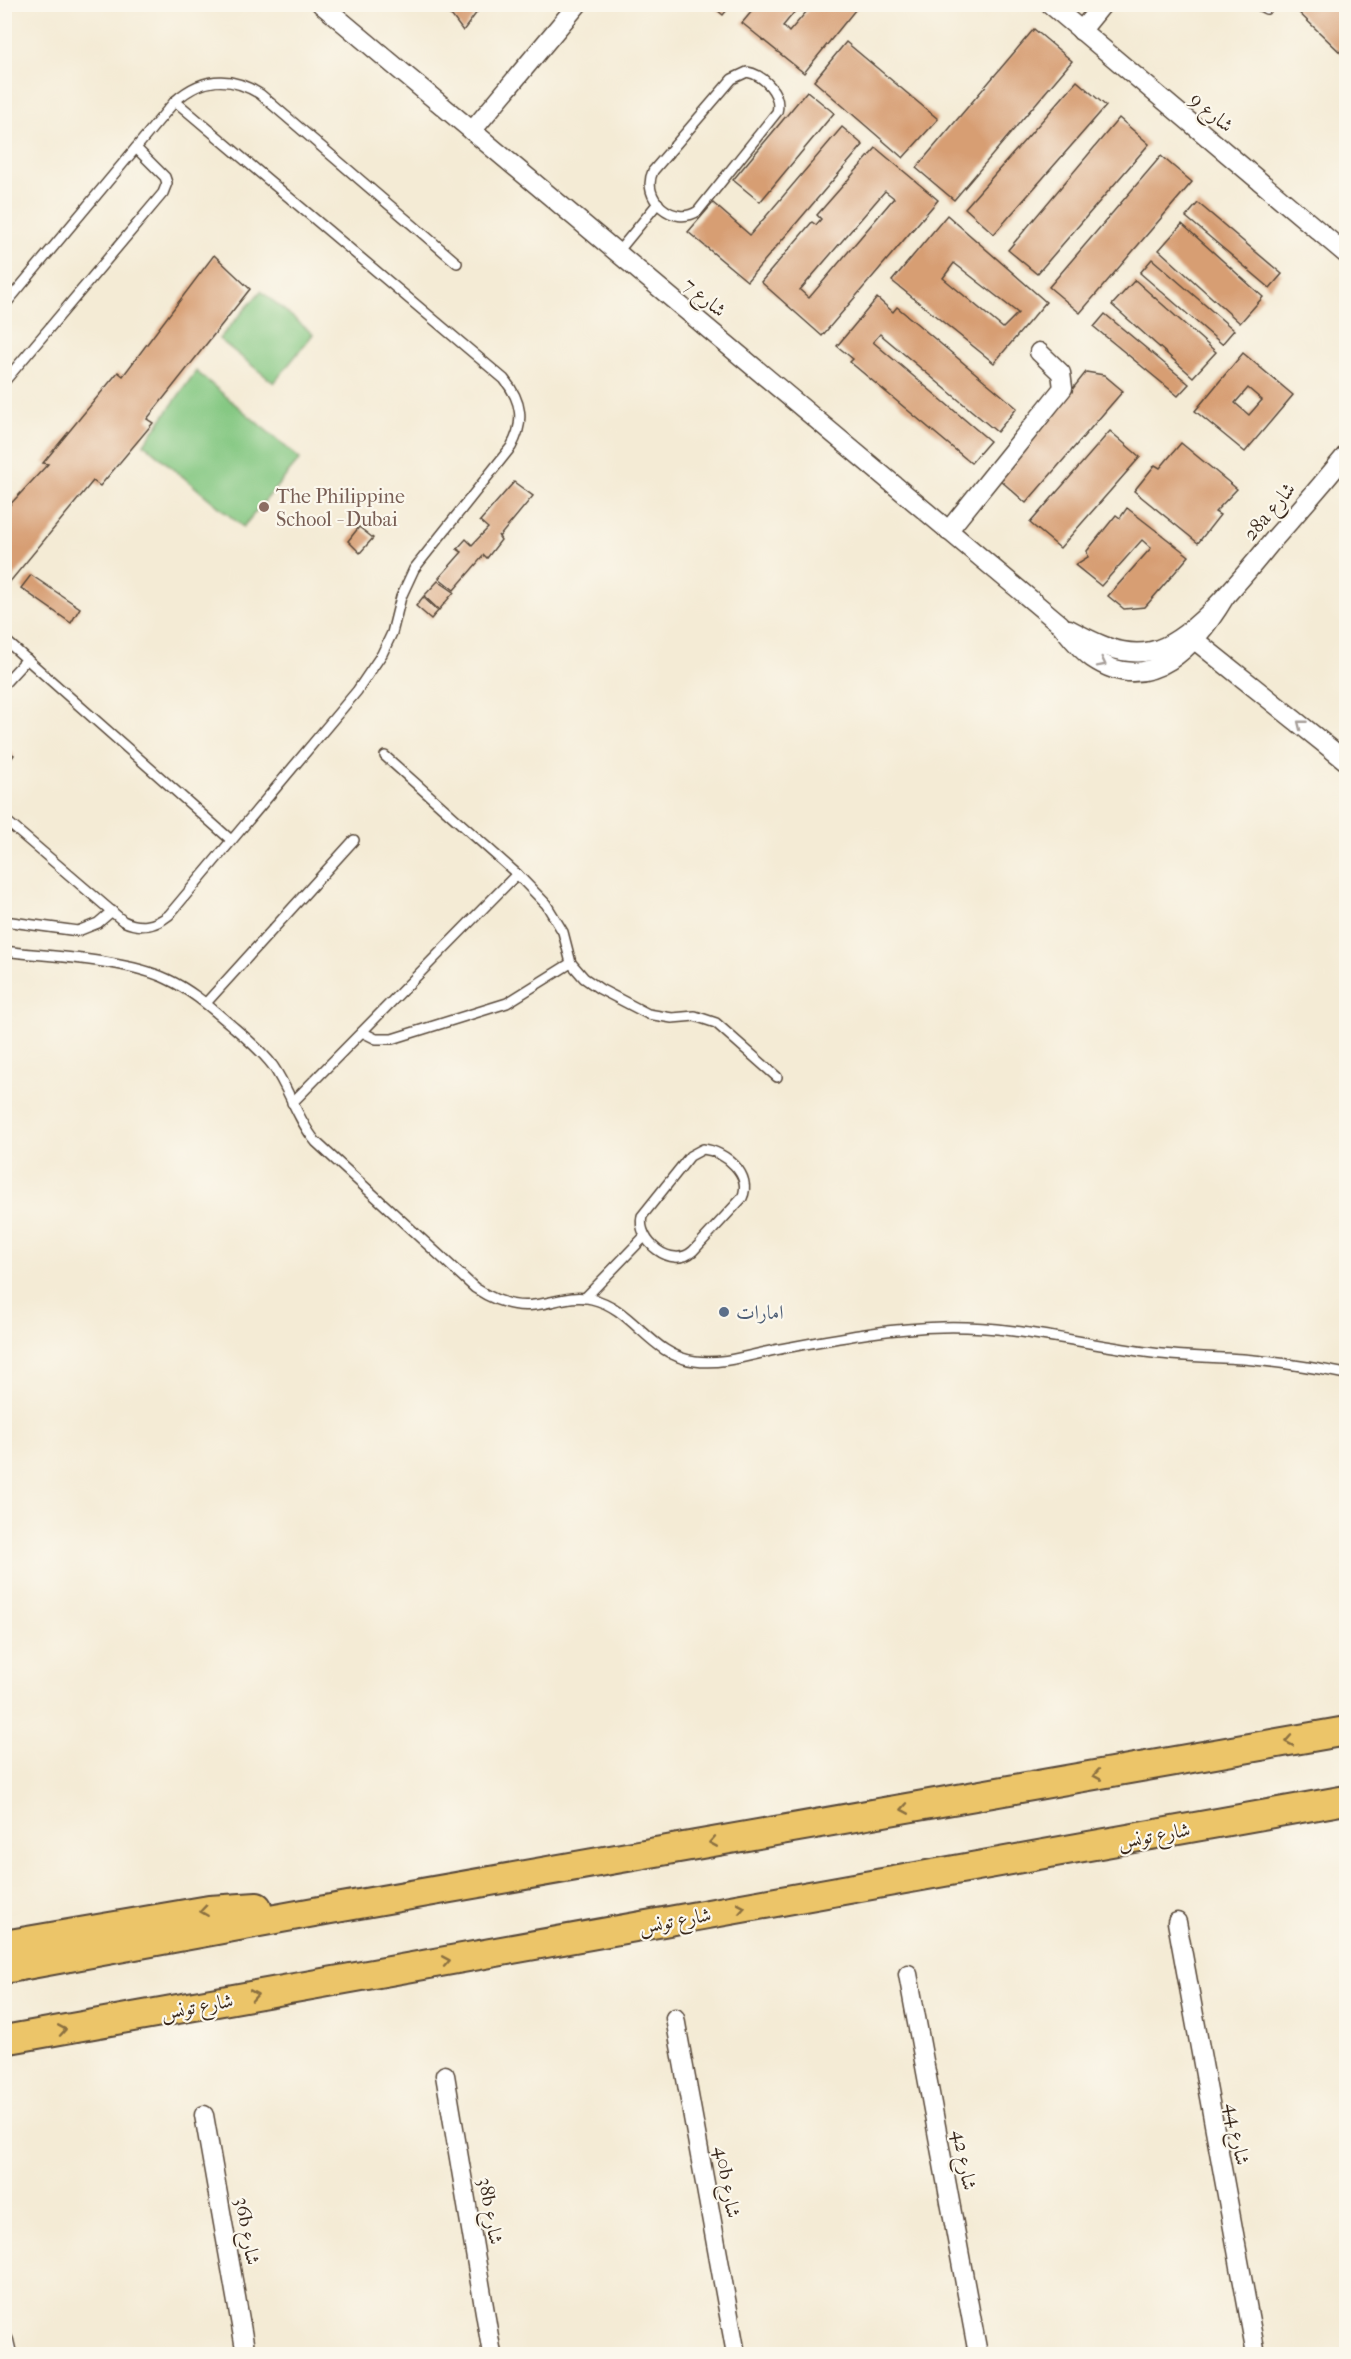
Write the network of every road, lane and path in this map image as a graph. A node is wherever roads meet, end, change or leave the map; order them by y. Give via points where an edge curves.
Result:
1 (321, 4) edge
2 (578, 4) edge
3 (1050, 4) edge
4 (1103, 4) edge
5 (1256, 4) edge
6 (1274, 4) edge
7 (1081, 31) junction
8 (176, 101) junction
9 (472, 131) junction
10 (136, 148) junction
11 (658, 203) junction
12 (617, 253) junction
13 (1347, 254) edge
14 (457, 263) dead end
15 (4, 306) edge
16 (1039, 352) dead end
17 (4, 382) edge
18 (1347, 455) edge
19 (948, 531) junction
20 (1225, 597) junction
21 (1060, 624) junction
22 (4, 639) edge
23 (1196, 640) junction
24 (27, 659) junction
25 (4, 684) edge
26 (385, 756) dead end
27 (1347, 761) edge
28 (4, 819) edge
29 (231, 840) junction
30 (354, 840) dead end
31 (517, 874) junction
32 (112, 911) junction
33 (4, 921) edge
34 (4, 951) edge
35 (571, 963) junction
36 (206, 1004) junction
37 (362, 1032) junction
38 (777, 1077) dead end
39 (292, 1103) junction
40 (644, 1237) junction
41 (585, 1298) junction
42 (1347, 1374) edge
43 (1347, 1731) edge
44 (1347, 1800) edge
45 (325, 1910) junction
46 (1177, 1922) dead end
47 (4, 1945) edge
48 (4, 1969) edge
49 (908, 1974) dead end
50 (675, 2018) dead end
51 (4, 2040) edge
52 (445, 2075) dead end
53 (204, 2115) dead end
54 (4, 2341) edge
55 (7, 2355) edge
56 (246, 2355) edge
57 (492, 2355) edge
58 (736, 2355) edge
59 (978, 2355) edge
60 (1256, 2355) edge

1 - 9 street, شارع 7
2 - 9 street
3 - 7 street, شارع 9
4 - 7 street
5 - 6 lane via 1266,9
7 - 13 street, شارع 9
8 - 10 lane
8 - 14 lane via 194,87 216,80 247,86
8 - 29 lane via 504,379 518,400 520,412 511,447 414,569 401,597 392,633 370,673
9 - 12 street, شارع 7
10 - 15 lane
10 - 17 lane via 165,177 163,193
11 - 11 lane via 678,216 698,211 777,112 776,92 754,73 741,73 732,79 653,171 649,186
11 - 12 lane
12 - 19 street, شارع 7
16 - 19 street via 1061,373 1063,388
18 - 20 street, 28a شارع
19 - 21 street, شارع 7
20 - 21 street, 28a شارع via 1177,640 1154,651 1101,646
20 - 23 street, 28a شارع
21 -> 23 street, 28a شارع via 1090,657 1125,671 1161,666
22 - 24 lane
27 -> 23 street
24 - 25 lane
24 - 29 lane
26 - 31 lane
28 - 32 lane
29 - 32 lane via 161,921 142,927 132,925
30 - 36 lane
31 - 35 lane via 553,913
31 - 37 lane
32 - 33 lane via 98,923 78,931
34 - 36 lane via 144,970 187,990
35 - 37 lane via 498,1007 392,1039 376,1039
35 - 38 lane via 591,984 648,1014 695,1016 716,1023
36 - 39 lane via 259,1049
37 - 39 lane
39 - 41 lane via 316,1142 475,1288 502,1303 518,1306
40 - 40 lane via 640,1223 645,1210 696,1151 718,1153 744,1176 742,1198 686,1257 670,1257
40 - 41 lane
41 - 42 lane via 607,1304 665,1351 693,1361 723,1360 858,1335 942,1327 1027,1331 1155,1354 1279,1362
43 -> 45 main road
51 -> 44 main road, شارع تونس
45 -> 47 main road via 209,1910
45 - 48 main road
46 - 60 street, شارع 44
49 - 59 street, شارع 42
50 - 58 street, 40b شارع
52 - 57 street, 38b شارع
53 - 56 street, 36b شارع
54 - 55 street

